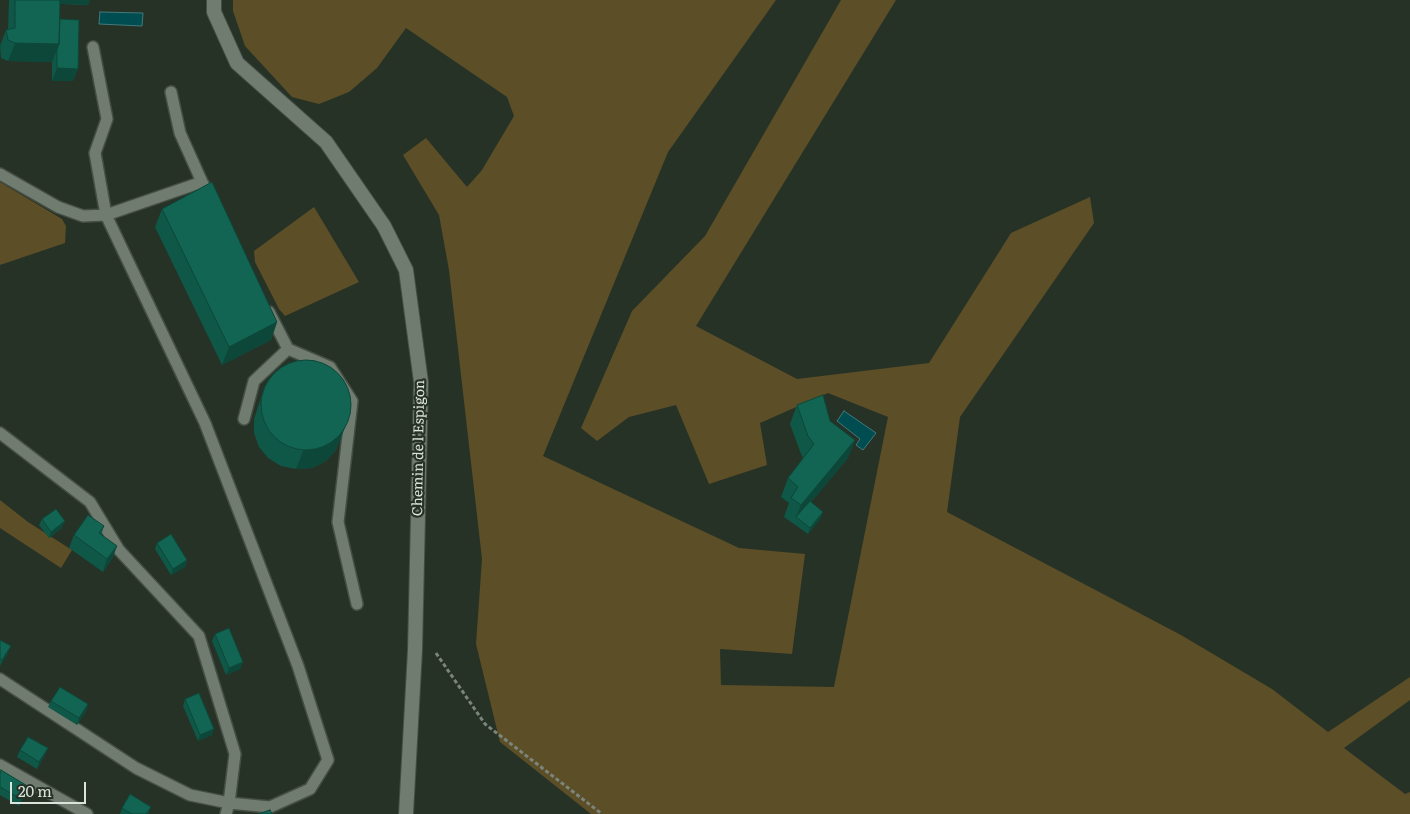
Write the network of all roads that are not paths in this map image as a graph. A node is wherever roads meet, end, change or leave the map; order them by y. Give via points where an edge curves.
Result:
1 (214, 0) edge
2 (93, 47) dead end
3 (171, 92) dead end
4 (0, 174) edge
5 (202, 182) junction
6 (216, 208) edge
7 (106, 216) junction
8 (265, 305) edge
9 (288, 349) junction
10 (244, 419) dead end
11 (0, 434) edge
12 (356, 604) dead end
13 (0, 679) edge
14 (0, 765) edge
15 (227, 809) edge
16 (86, 814) edge
17 (406, 814) edge

1 - 17 street, Chemin de l'Espigon via 214,12 237,63 326,142 384,226 406,270 421,382 415,650
2 - 7 lane via 107,119 95,153
3 - 5 lane via 180,133
4 - 7 lane via 58,207 83,216
5 - 6 lane
5 - 7 lane
7 - 15 lane via 205,423 298,666 328,760 310,789 270,807
8 - 9 lane
9 - 10 lane via 254,382
9 - 12 lane via 330,367 352,401 338,522
11 - 15 lane via 90,502 119,550 199,636 236,754
13 - 15 lane via 136,768
14 - 16 lane

